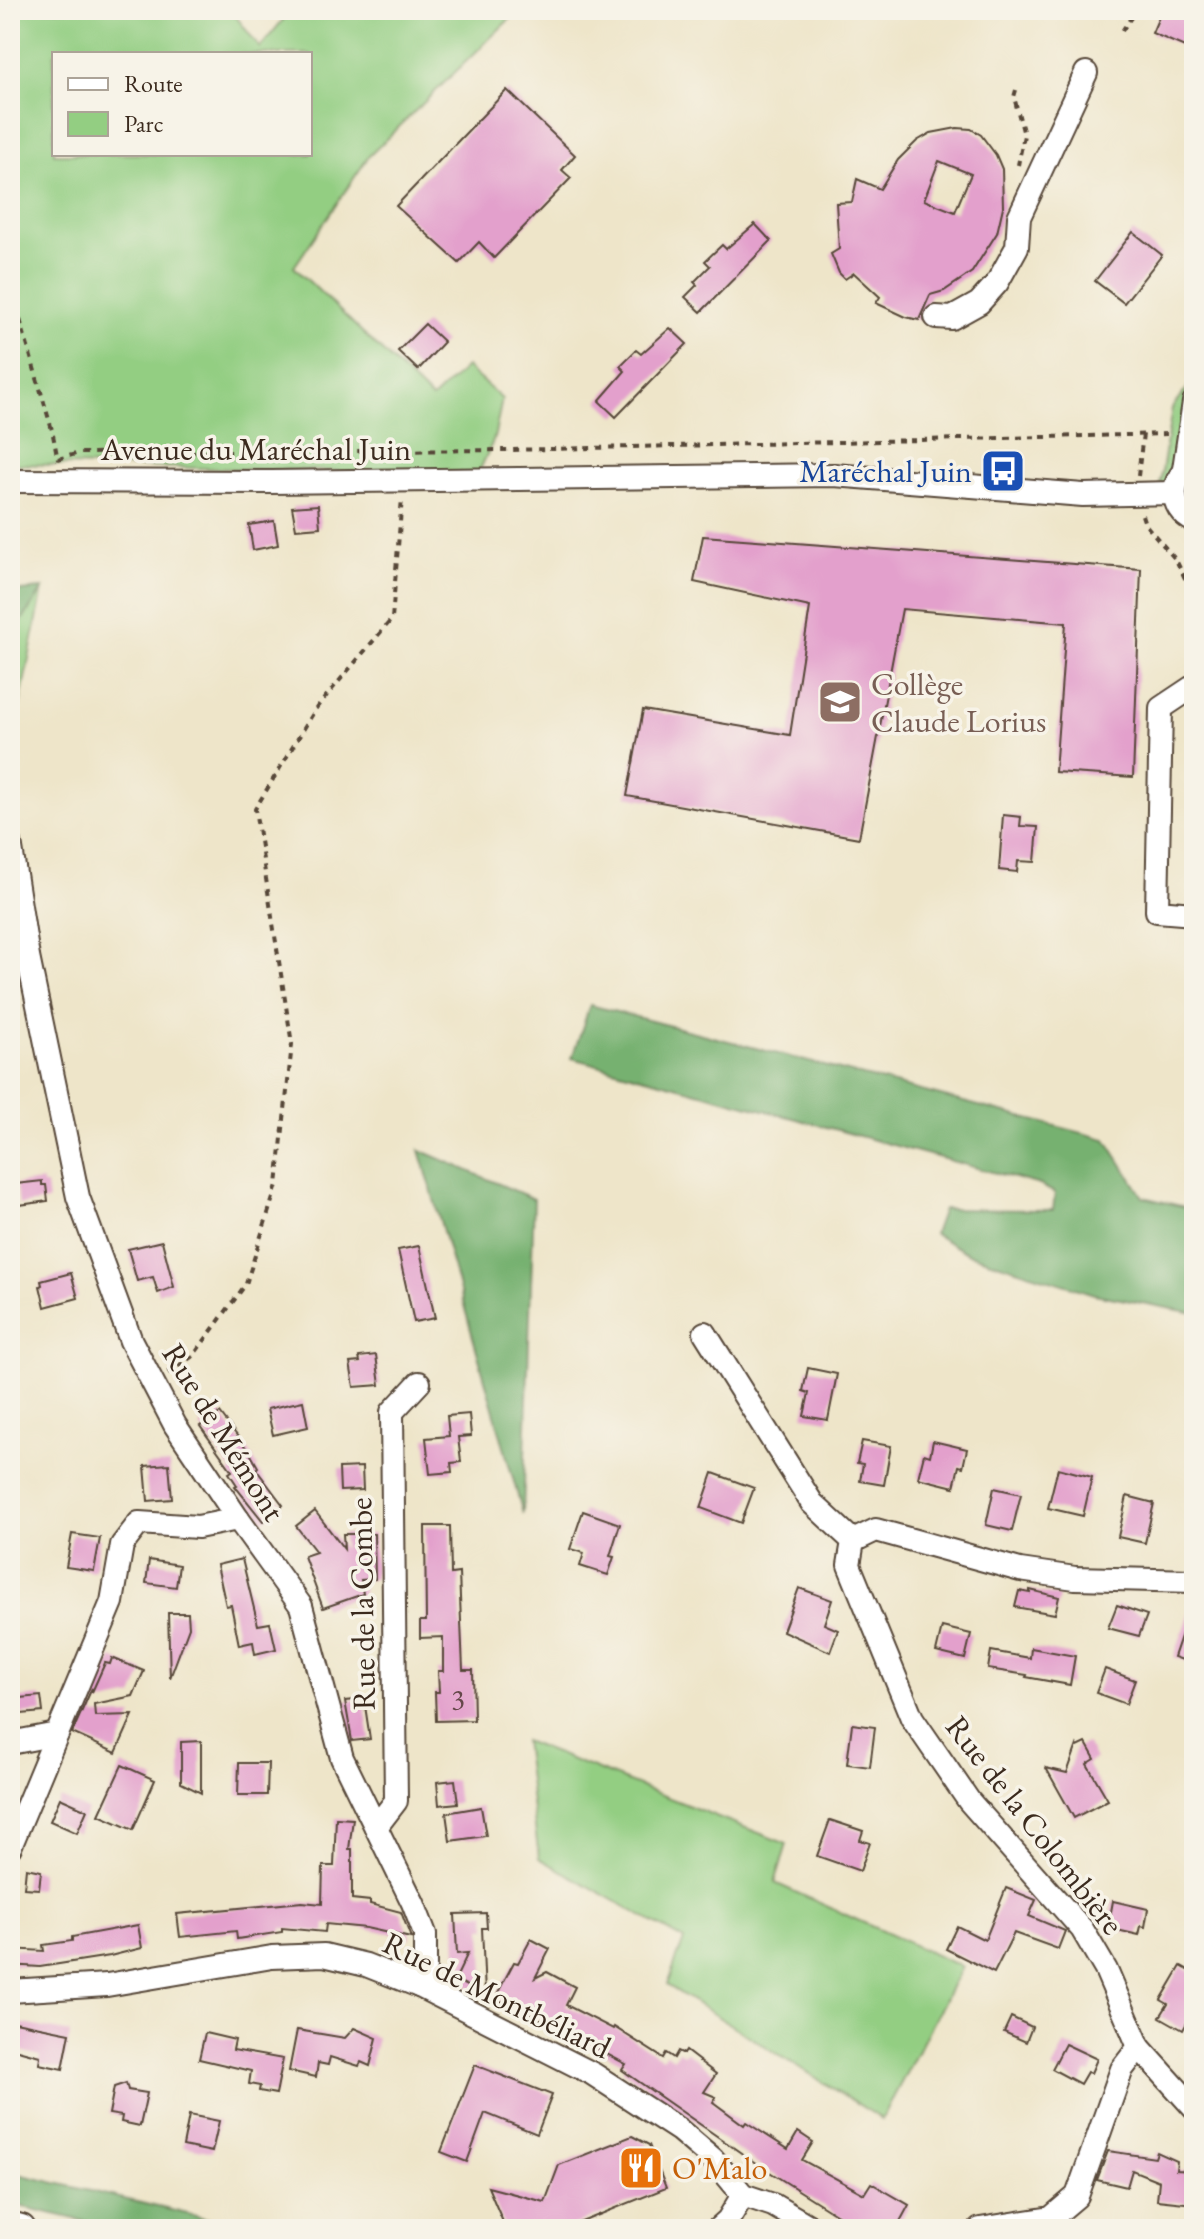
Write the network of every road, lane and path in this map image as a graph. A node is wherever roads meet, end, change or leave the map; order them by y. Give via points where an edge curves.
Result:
1 (1136, 10) edge
2 (1122, 31) dead end
3 (1086, 73) dead end
4 (1016, 90) dead end
5 (1016, 172) dead end
6 (10, 285) edge
7 (936, 317) dead end
8 (1194, 405) edge
9 (1189, 433) junction
10 (1143, 434) junction
11 (58, 459) junction
12 (1189, 466) edge
13 (403, 480) junction
14 (10, 481) edge
15 (62, 482) junction
16 (1174, 493) junction
17 (1136, 494) junction
18 (1194, 521) edge
19 (1194, 597) edge
20 (1194, 686) edge
21 (10, 842) edge
22 (1194, 914) edge
23 (705, 1333) dead end
24 (419, 1383) dead end
25 (153, 1384) junction
26 (238, 1519) junction
27 (853, 1541) junction
28 (1194, 1581) edge
29 (57, 1734) junction
30 (10, 1743) edge
31 (376, 1827) junction
32 (10, 1847) edge
33 (419, 1986) junction
34 (10, 1991) edge
35 (1139, 2047) junction
36 (1194, 2108) edge
37 (743, 2195) junction
38 (10, 2226) edge
39 (21, 2229) edge
40 (718, 2229) edge
41 (814, 2229) edge
42 (980, 2229) edge

1 - 2 path
3 - 7 street via 1019,217 1017,247 997,283 979,303 952,318
4 - 5 path via 1024,135
6 - 11 path
8 - 9 street
9 - 10 path
9 - 12 street
10 - 11 path via 509,450 79,453
10 - 17 path
11 - 15 path
12 - 16 street
13 - 15 street, Avenue du Maréchal Juin
13 - 17 street, Avenue du Maréchal Juin via 834,475 1083,495
13 - 25 path via 392,619 317,707 255,809 292,1044 277,1185 246,1284 193,1356
14 - 15 street, Avenue du Maréchal Juin
16 - 17 street, Avenue du Maréchal Juin
16 - 18 street via 1182,513
17 - 19 path via 1145,524 1176,560
20 - 22 street via 1161,708 1157,911
21 - 25 street, Rue de Mémont via 78,1197 131,1341
23 - 27 street via 812,1503
24 - 31 street, Rue de la Combe via 392,1412 396,1801
25 - 26 street, Rue de Mémont
26 - 29 street via 198,1527 139,1523 122,1545 112,1602
26 - 31 street, Rue de Mémont via 301,1606 342,1758
27 - 28 street via 876,1530 1020,1570 1075,1578
27 - 35 street, Rue de la Colombière via 849,1565 912,1718 969,1801 1082,1929
29 - 30 street
29 - 32 street
31 - 33 street, Rue de Mémont via 425,1934
33 - 34 street, Rue de Montbéliard via 324,1955 259,1959 107,1985
33 - 37 street, Rue de Montbéliard via 593,2074 679,2130
35 - 36 street, Rue de la Colombière
35 - 42 street via 1122,2069 1077,2196 1051,2218
37 - 40 street
37 - 41 street, Rue de Montbéliard
38 - 39 main road

